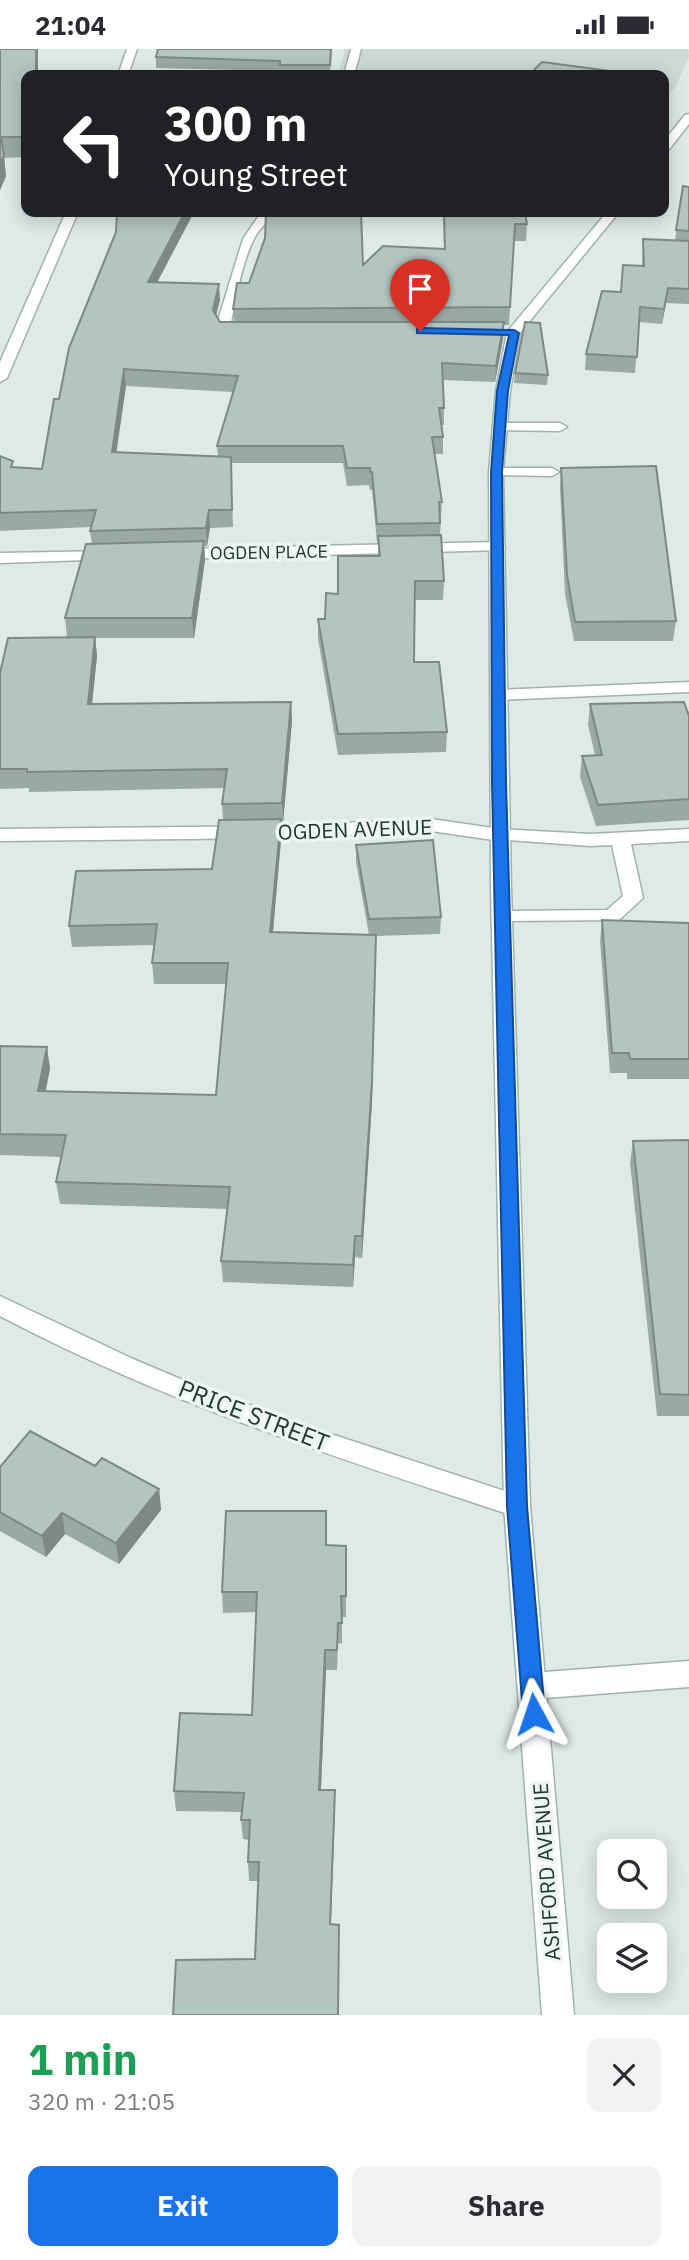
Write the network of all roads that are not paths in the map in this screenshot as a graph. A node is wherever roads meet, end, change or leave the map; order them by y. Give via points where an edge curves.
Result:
1 (132, 49) edge
2 (356, 49) edge
3 (125, 70) edge
4 (350, 70) edge
5 (689, 117) edge
6 (669, 142) edge
7 (70, 217) edge
8 (272, 217) edge
9 (609, 217) edge
10 (254, 333) edge
11 (5, 359) edge
12 (0, 379) edge
13 (500, 427) junction
14 (560, 427) dead end
15 (496, 472) junction
16 (552, 472) dead end
17 (497, 547) junction
18 (132, 555) edge
19 (159, 555) edge
20 (0, 558) edge
21 (689, 687) edge
22 (499, 695) junction
23 (0, 835) edge
24 (500, 835) junction
25 (689, 835) edge
26 (620, 838) junction
27 (502, 915) junction
28 (0, 1305) edge
29 (517, 1506) junction
30 (689, 1674) edge
31 (532, 1686) junction
32 (558, 2015) edge

1 - 3 street
2 - 4 street
5 - 6 street
7 - 11 street
8 - 10 street via 261,221 250,235 223,327 226,333
9 - 13 street, ASHFORD AVENUE via 508,332
11 - 12 street
13 - 14 street
13 - 15 street, ASHFORD AVENUE
15 - 16 street
15 - 17 street, ASHFORD AVENUE
17 - 19 street, OGDEN PLACE
17 - 22 street, ASHFORD AVENUE
18 - 20 street
21 - 22 street
22 - 24 street, ASHFORD AVENUE
23 - 24 street, OGDEN AVENUE via 431,825
24 - 26 street, OGDEN AVENUE
24 - 27 street, ASHFORD AVENUE
25 - 26 street, OGDEN AVENUE
26 - 27 street via 633,898 612,916
27 - 29 street, ASHFORD AVENUE
28 - 29 street, PRICE STREET via 44,1329 251,1418
29 - 31 street, ASHFORD AVENUE
30 - 31 street
31 - 32 street, ASHFORD AVENUE

